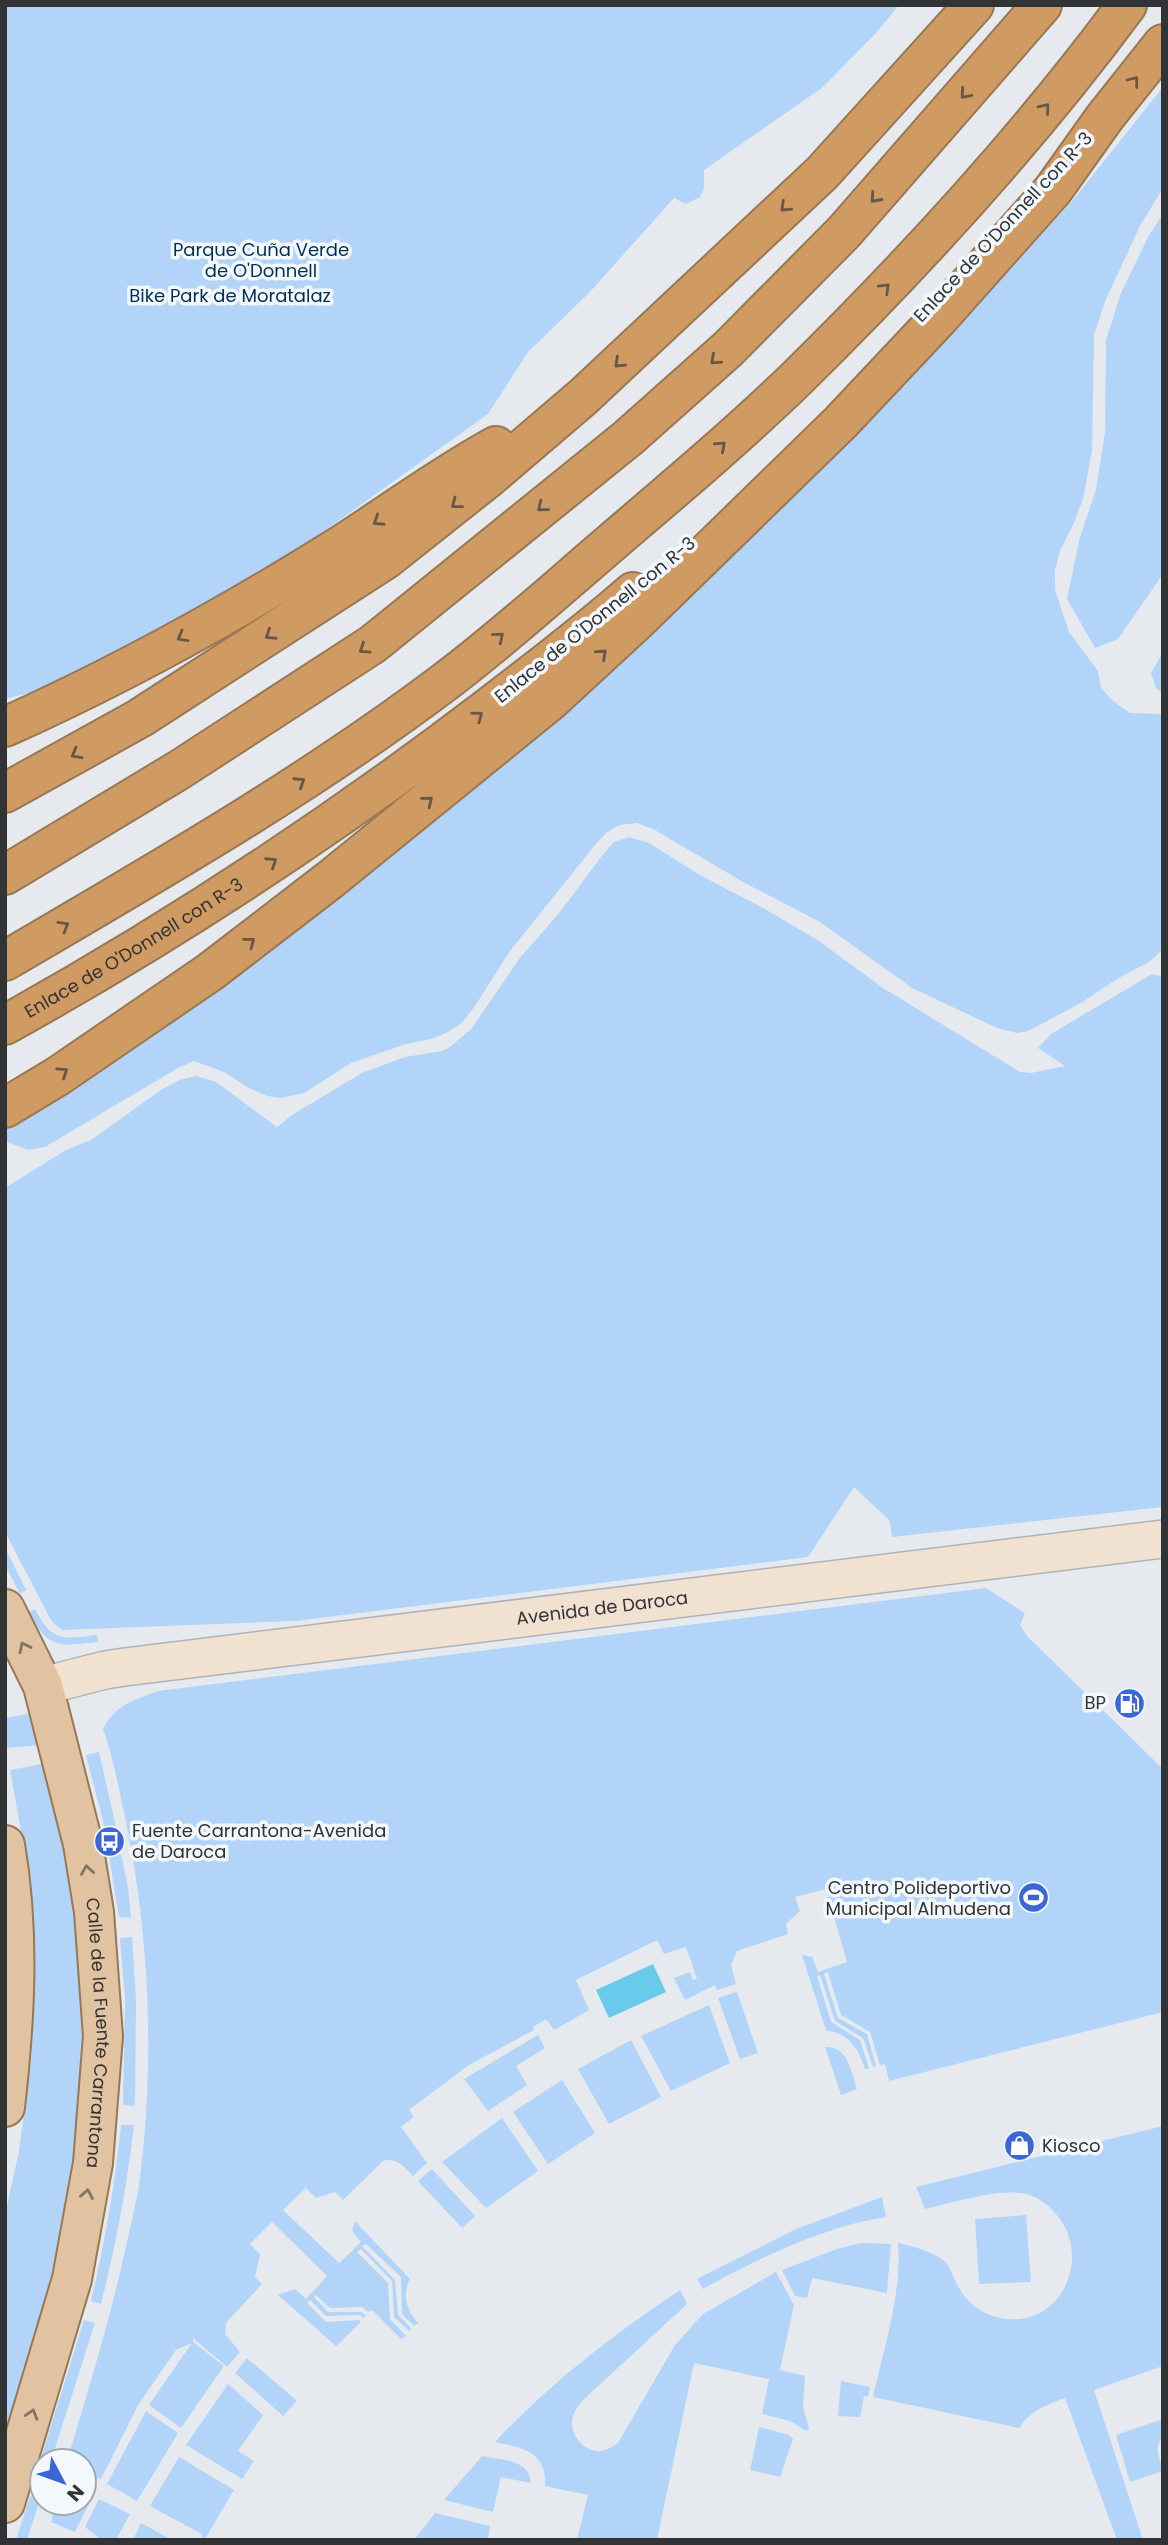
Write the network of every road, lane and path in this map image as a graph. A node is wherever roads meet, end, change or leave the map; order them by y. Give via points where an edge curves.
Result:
1 (974, 5) edge
2 (1042, 5) edge
3 (1127, 5) edge
4 (1163, 44) edge
5 (1105, 117) junction
6 (583, 397) junction
7 (84, 691) junction
8 (5, 710) edge
9 (5, 727) edge
10 (5, 793) edge
11 (5, 875) edge
12 (5, 961) edge
13 (5, 1026) edge
14 (5, 1108) edge
15 (1163, 1539) edge
16 (5, 1608) edge
17 (43, 1686) junction
18 (5, 1845) edge
19 (5, 2107) edge
20 (5, 2503) edge

1 -> 6 highway via 822,173
2 -> 11 highway via 844,232 728,349 628,438 373,643
12 -> 3 highway via 202,846 335,758 446,681 552,593 794,380 906,266 1003,162
5 -> 4 highway
13 -> 5 highway, Enlace de O'Donnell con R-3 via 188,918 328,825 616,607 788,452
14 -> 5 highway via 210,972 559,693 841,422 1053,190
6 -> 7 highway via 475,457 242,604
6 -> 10 highway via 386,559 140,719
7 - 8 main road
7 - 9 highway
15 - 17 street, Avenida de Daroca via 105,1670
17 -> 16 main road, Calle de la Fuente Carrantona
20 -> 17 main road, Calle de la Fuente Carrantona via 72,2279 93,2163 103,2036 94,1912 83,1844
18 - 19 main road via 16,1935

